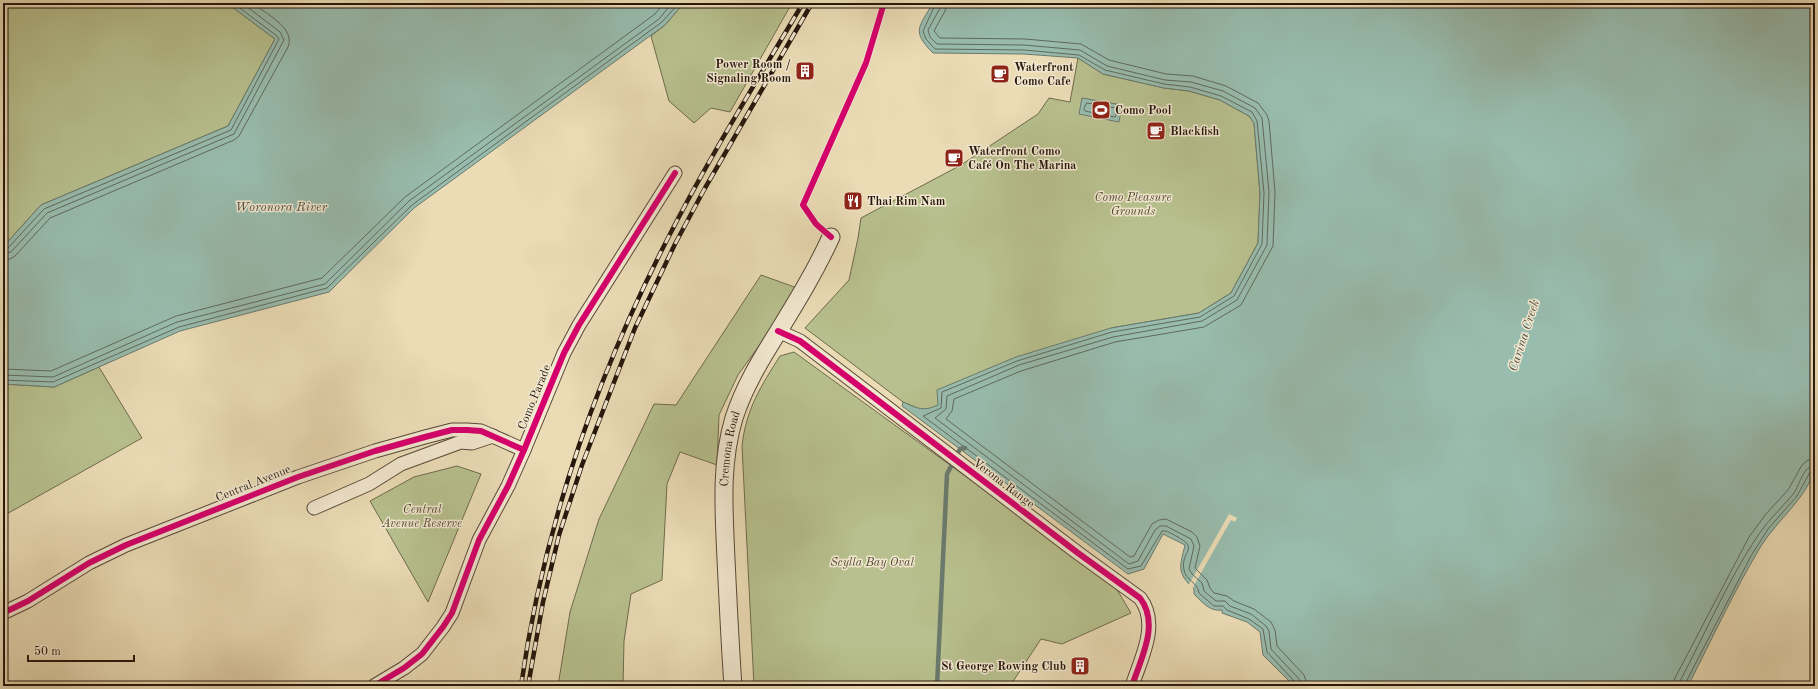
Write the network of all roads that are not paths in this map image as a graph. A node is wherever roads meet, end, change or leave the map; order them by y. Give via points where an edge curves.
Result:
1 (675, 173) dead end
2 (832, 237) dead end
3 (778, 331) junction
4 (493, 436) junction
5 (524, 450) junction
6 (314, 508) dead end
7 (3, 612) edge
8 (374, 686) edge
9 (733, 686) edge
10 (1132, 686) edge

1 - 5 street, Como Parade via 579,325 564,353
2 - 3 street, Cremona Road
3 - 9 street, Cremona Road via 745,390 734,417 728,444 724,519
3 - 10 street, Verona Range via 800,341 1140,598 1145,604 1150,623
4 - 5 street, Central Avenue
4 - 6 street via 472,443 460,442 401,464 369,484
4 - 7 street, Central Avenue via 481,431 452,430 298,476 126,545 89,563 28,601
5 - 8 street, Como Parade via 479,540 452,613 422,654

